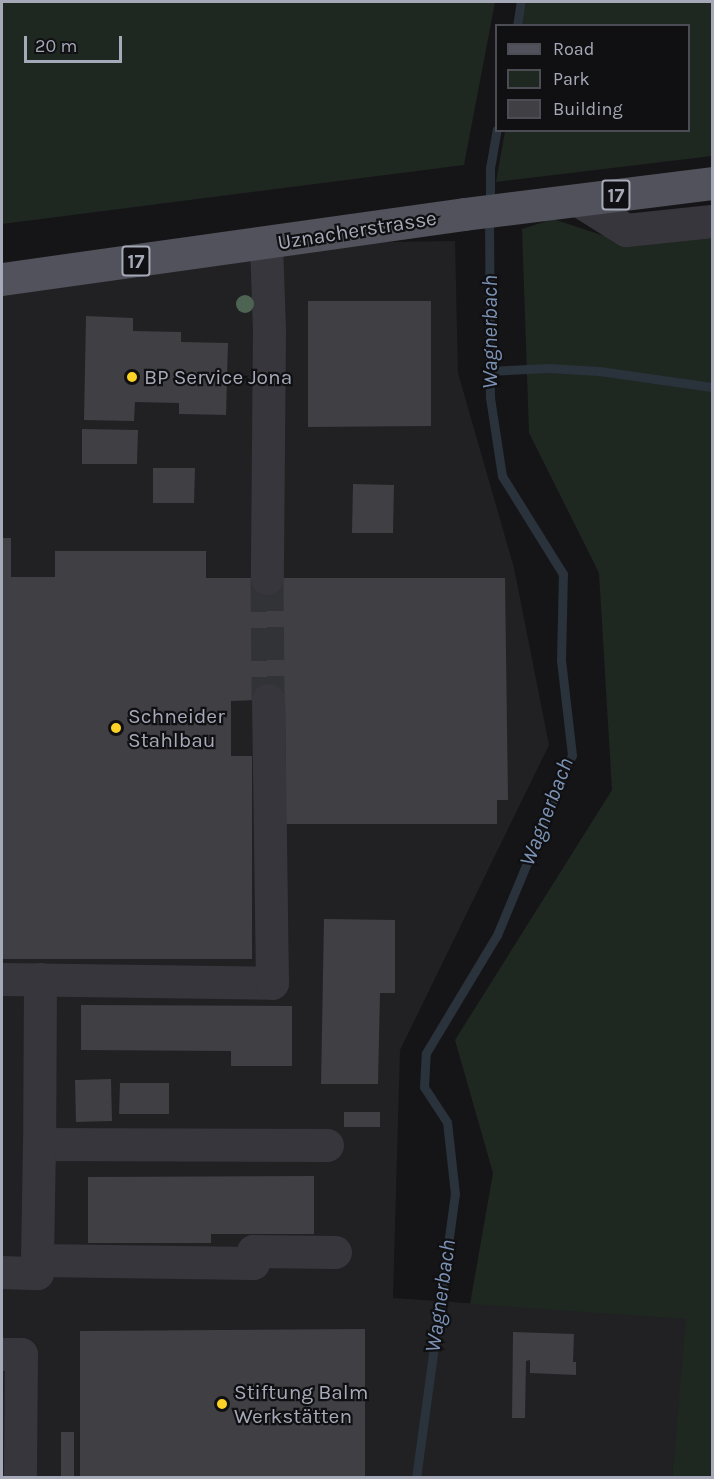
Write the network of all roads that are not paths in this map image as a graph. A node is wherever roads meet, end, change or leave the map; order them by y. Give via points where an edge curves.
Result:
1 (712, 183) edge
2 (578, 200) junction
3 (712, 222) edge
4 (266, 244) junction
5 (2, 279) edge
6 (267, 578) tunnel mouth
7 (268, 700) tunnel mouth
8 (24, 979) edge
9 (39, 1144) junction
10 (327, 1145) dead end
11 (335, 1252) dead end
12 (37, 1260) junction
13 (2, 1272) edge
14 (2, 1354) edge
15 (20, 1478) edge

1 - 2 main road, Uznacherstrasse / 17
2 - 3 street via 626,230
2 - 4 main road, Uznacherstrasse / 17
4 - 5 main road, Uznacherstrasse / 17
4 - 6 street
7 - 8 street via 272,983
8 - 9 street
9 - 10 street
9 - 12 street
11 - 12 street via 253,1251 253,1263
12 - 13 street via 37,1273
14 - 15 street via 21,1354

